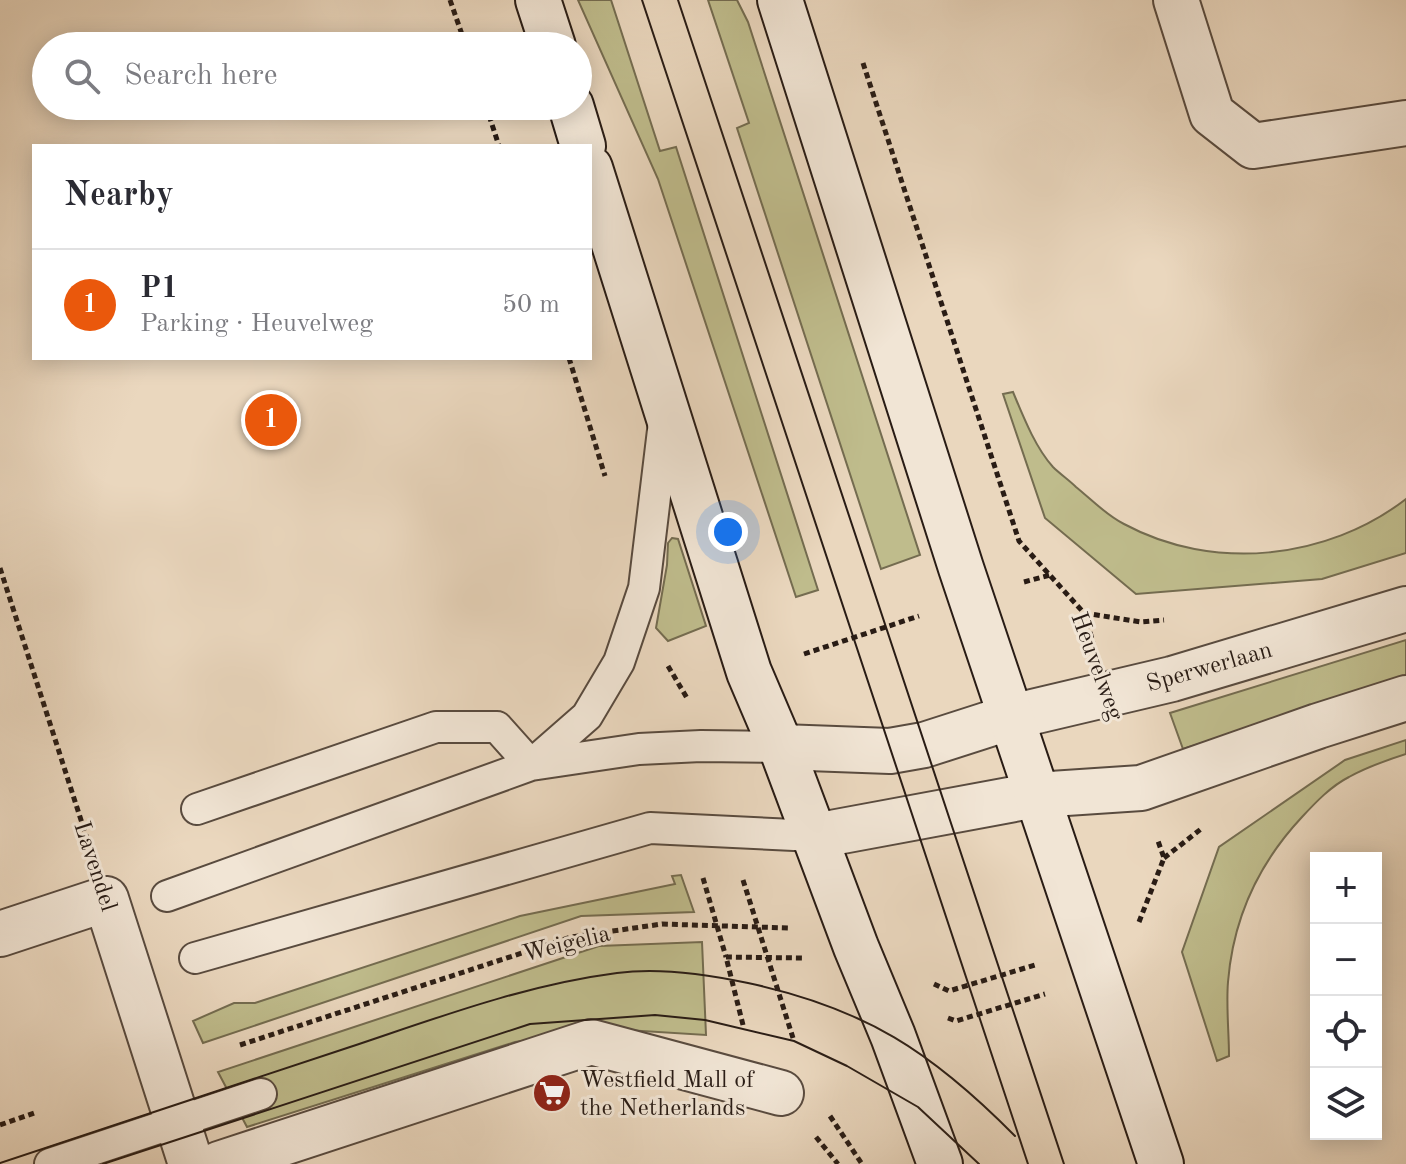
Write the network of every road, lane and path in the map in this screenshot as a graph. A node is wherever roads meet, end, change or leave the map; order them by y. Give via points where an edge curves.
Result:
1 (450, 0) edge
2 (538, 0) edge
3 (780, 0) edge
4 (1176, 0) edge
5 (461, 32) edge
6 (548, 32) edge
7 (862, 60) dead end
8 (491, 120) edge
9 (575, 120) edge
10 (1406, 123) edge
11 (498, 144) edge
12 (582, 144) edge
13 (592, 175) edge
14 (570, 360) edge
15 (665, 412) junction
16 (607, 480) dead end
17 (0, 568) edge
18 (1050, 575) junction
19 (971, 599) junction
20 (1406, 609) edge
21 (749, 672) junction
22 (1109, 693) junction
23 (1406, 698) edge
24 (1011, 717) junction
25 (781, 747) junction
26 (531, 765) junction
27 (1141, 788) junction
28 (1036, 795) junction
29 (197, 809) dead end
30 (815, 836) junction
31 (167, 896) dead end
32 (106, 899) junction
33 (0, 934) edge
34 (856, 947) junction
35 (1088, 949) junction
36 (195, 958) dead end
37 (162, 1071) junction
38 (781, 1093) dead end
39 (261, 1094) dead end
40 (44, 1110) dead end
41 (177, 1121) junction
42 (0, 1125) edge
43 (50, 1164) edge
44 (191, 1164) edge
45 (219, 1164) edge
46 (940, 1164) edge
47 (1161, 1164) edge

1 - 5 path
2 - 6 street
3 - 19 street
4 - 10 street via 1212,114 1253,146
7 - 18 path, Heuvelweg via 1019,541
8 - 11 path
9 - 12 street
13 - 15 street
14 - 16 path
15 - 21 street
15 - 26 lane via 644,588 624,649 587,716
17 - 32 path, Lavendel
18 - 19 path
18 - 22 path, Heuvelweg via 1084,613
19 - 21 path
19 - 24 street
20 - 22 street, Sperwerlaan
21 - 25 street
22 - 24 street, Sperwerlaan
23 - 27 street
24 - 25 street via 890,751
24 - 28 street
25 - 26 lane via 639,749
25 - 30 street
26 - 29 lane via 497,727 436,727
26 - 31 lane
27 - 28 street
27 - 35 path, Weigelia via 1164,858 1136,932
28 - 30 street
28 - 35 street
30 - 34 street
30 - 36 lane via 650,828
32 - 33 street
32 - 37 street, Lavendel
34 - 35 path, Weigelia via 949,991
34 - 37 path, Weigelia via 808,929 759,927 662,924 571,937
34 - 46 street
35 - 47 street
37 - 41 street, Lavendel
38 - 45 street via 591,1042
39 - 41 lane
40 - 42 path
41 - 43 lane
41 - 44 street, Lavendel

